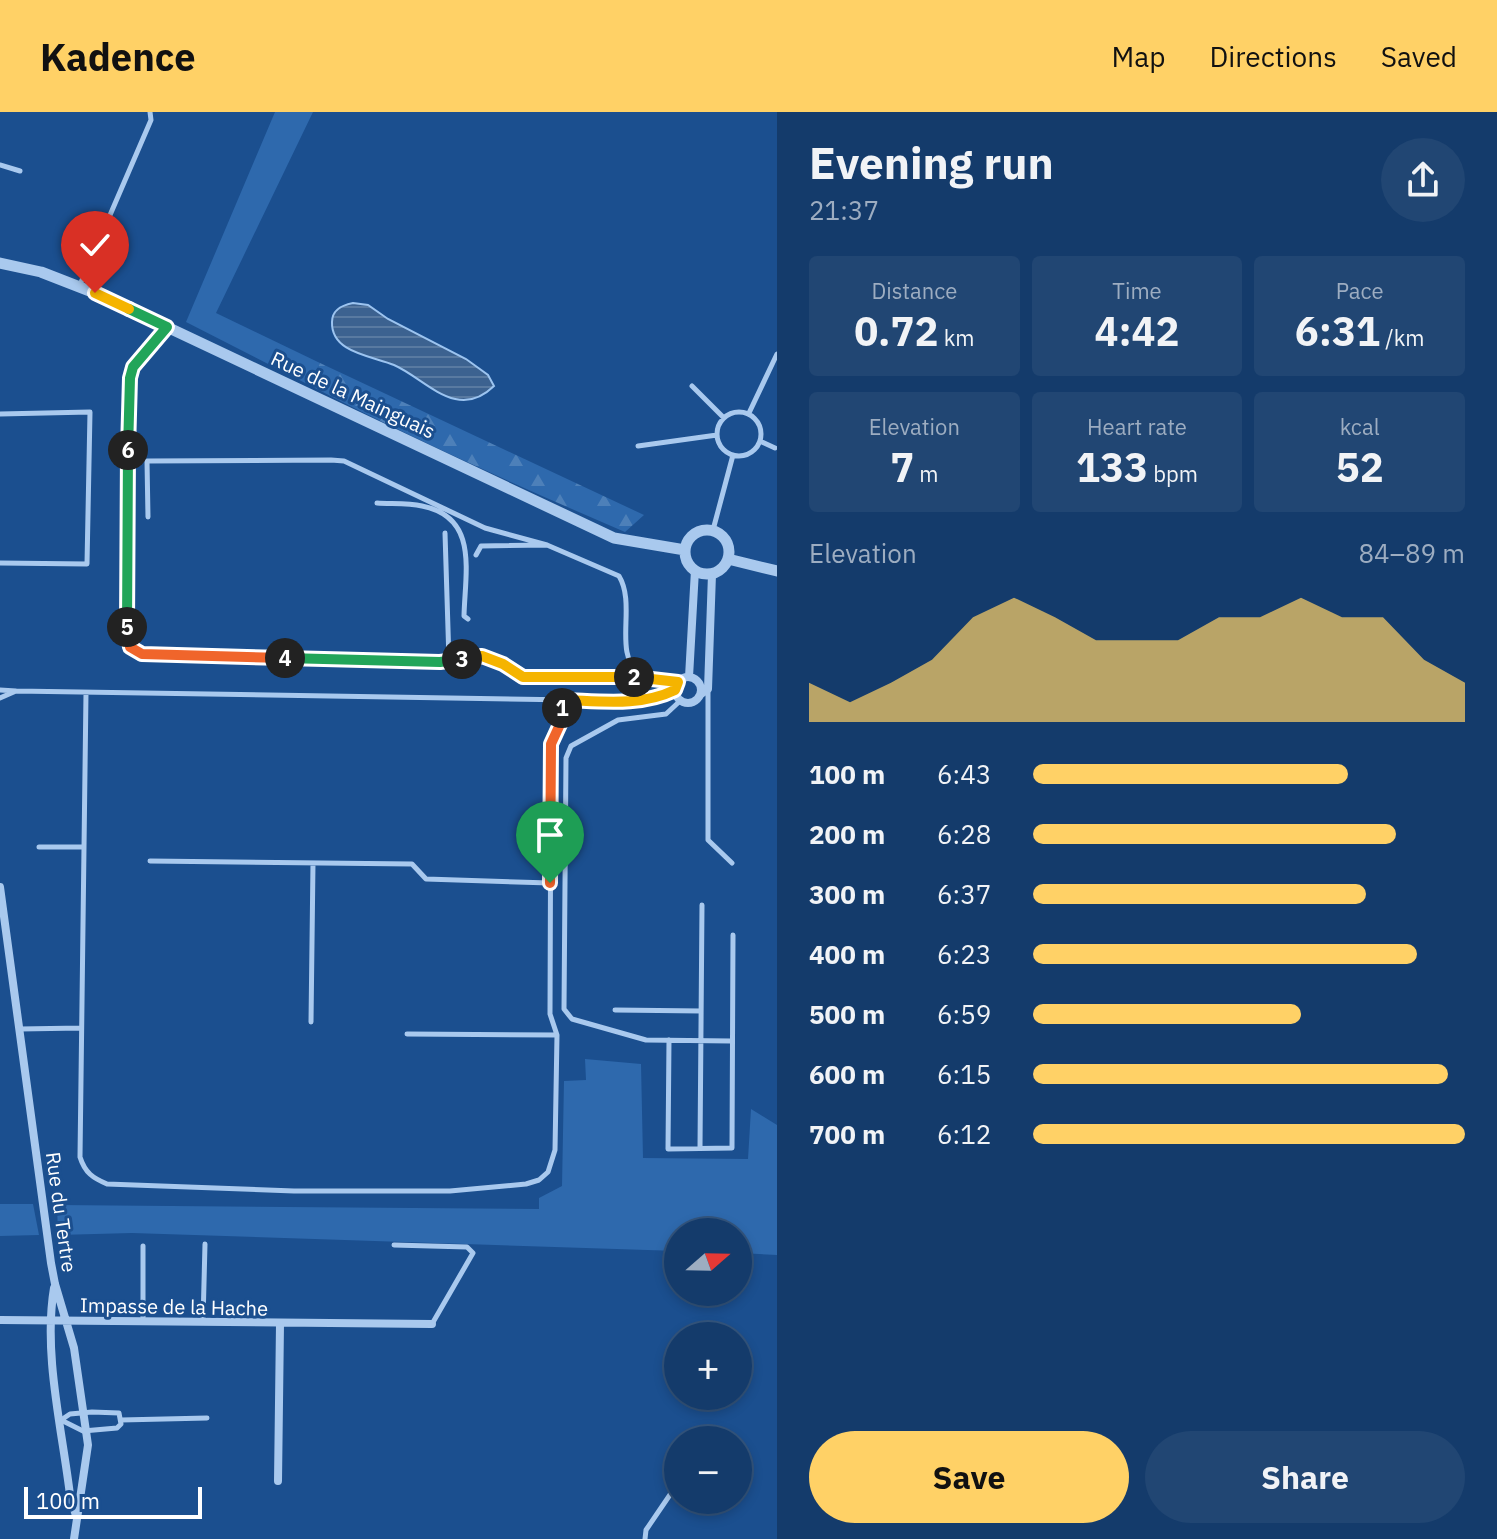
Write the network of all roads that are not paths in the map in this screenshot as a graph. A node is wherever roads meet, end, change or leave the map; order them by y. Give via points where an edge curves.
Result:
1 (150, 112) edge
2 (0, 165) edge
3 (20, 171) dead end
4 (2, 264) edge
5 (79, 287) junction
6 (167, 327) junction
7 (777, 354) edge
8 (692, 386) dead end
9 (749, 413) junction
10 (0, 414) edge
11 (724, 418) junction
12 (717, 435) junction
13 (760, 441) junction
14 (638, 446) dead end
15 (775, 448) dead end
16 (733, 455) junction
17 (377, 503) dead end
18 (148, 517) dead end
19 (713, 530) junction
20 (445, 533) dead end
21 (547, 545) junction
22 (685, 550) junction
23 (476, 555) dead end
24 (728, 559) junction
25 (0, 563) edge
26 (695, 570) junction
27 (777, 571) edge
28 (712, 574) junction
29 (468, 619) dead end
30 (449, 661) junction
31 (641, 677) junction
32 (689, 677) junction
33 (677, 686) junction
34 (0, 690) edge
35 (16, 691) junction
36 (705, 691) junction
37 (86, 693) junction
38 (0, 698) edge
39 (562, 700) junction
40 (680, 701) junction
41 (39, 847) dead end
42 (84, 847) junction
43 (150, 861) dead end
44 (313, 863) junction
45 (732, 863) dead end
46 (550, 883) junction
47 (0, 887) edge
48 (702, 905) dead end
49 (733, 935) dead end
50 (0, 973) edge
51 (12, 973) junction
52 (615, 1010) dead end
53 (701, 1011) junction
54 (311, 1022) dead end
55 (81, 1028) junction
56 (19, 1029) junction
57 (407, 1034) dead end
58 (557, 1035) junction
59 (669, 1040) junction
60 (701, 1041) junction
61 (731, 1041) junction
62 (700, 1148) junction
63 (205, 1244) dead end
64 (394, 1245) dead end
65 (143, 1246) dead end
66 (55, 1284) junction
67 (0, 1320) edge
68 (49, 1320) junction
69 (67, 1321) junction
70 (143, 1322) junction
71 (203, 1323) junction
72 (280, 1324) junction
73 (432, 1324) joint
74 (84, 1412) junction
75 (207, 1418) dead end
76 (61, 1420) junction
77 (121, 1420) junction
78 (86, 1431) junction
79 (278, 1481) dead end
80 (664, 1504) edge
81 (77, 1521) junction
82 (74, 1539) edge
83 (645, 1539) edge

1 - 5 lane
2 - 3 lane
4 - 5 street, Rue de la Mainguais
5 - 6 street, Rue de la Mainguais
6 - 22 street, Rue de la Mainguais via 614,538
6 - 30 lane via 133,367 130,378 130,647 142,654
7 - 9 lane
8 - 11 lane
9 - 11 lane
9 - 13 lane via 758,422
10 - 25 lane via 90,412 87,564
11 - 12 lane
12 - 14 lane
12 - 16 lane via 722,448
13 - 15 lane
13 - 16 lane via 752,452
16 - 19 lane
17 - 29 lane via 422,506 454,521 463,537
18 - 21 lane via 147,461 331,460 344,461 485,528
19 - 22 street via 694,533
19 - 24 street via 728,545
20 - 30 lane
21 - 23 lane via 481,546
21 - 31 lane via 619,576 626,590 628,658
22 - 26 street
24 - 27 street
24 - 28 street
26 - 28 street
26 - 32 street
28 - 36 street
30 - 31 lane via 482,656 523,677
31 - 33 lane
32 - 33 street
32 - 36 street
33 - 39 lane via 649,700
33 - 40 street
34 - 35 lane
35 - 37 lane
35 - 38 lane
36 - 40 street via 693,703
36 - 45 lane via 708,840
37 - 39 lane
37 - 42 lane
39 - 46 lane via 562,720 551,744
40 - 59 lane via 666,714 618,720 571,746 566,758 564,1009 572,1019 646,1040
41 - 42 lane
42 - 55 lane
43 - 44 lane
44 - 46 lane via 412,864 426,879
44 - 54 lane
46 - 58 lane via 550,1014
47 - 51 street, Rue du Tertre
48 - 53 lane
49 - 61 lane
50 - 51 street
51 - 56 street, Rue du Tertre
52 - 53 lane
53 - 60 lane
55 - 56 lane
55 - 58 lane via 80,1157 93,1178 107,1184 294,1191 450,1191 539,1180 548,1172 555,1150
56 - 66 street, Rue du Tertre
57 - 58 lane
59 - 60 lane
59 - 62 lane via 668,1149
60 - 61 lane
60 - 62 lane
61 - 62 lane via 732,1148
63 - 71 lane
64 - 73 lane via 467,1247 473,1253
65 - 70 lane
66 - 68 street
66 - 69 street, Rue du Tertre
67 - 68 street, Impasse de la Hache
68 - 69 street, Impasse de la Hache
68 - 76 street
69 - 70 street, Impasse de la Hache
69 - 74 street, Rue du Tertre
70 - 71 street, Impasse de la Hache
71 - 72 street, Impasse de la Hache
72 - 73 street, Impasse de la Hache
72 - 79 street, Impasse de la Hache
74 - 76 lane
74 - 77 lane via 119,1413
74 - 78 street, Rue du Tertre
75 - 77 lane
76 - 78 lane
76 - 81 street
77 - 78 lane via 117,1428
78 - 81 street, Rue du Tertre
80 - 83 lane
81 - 82 street, Rue du Tertre

